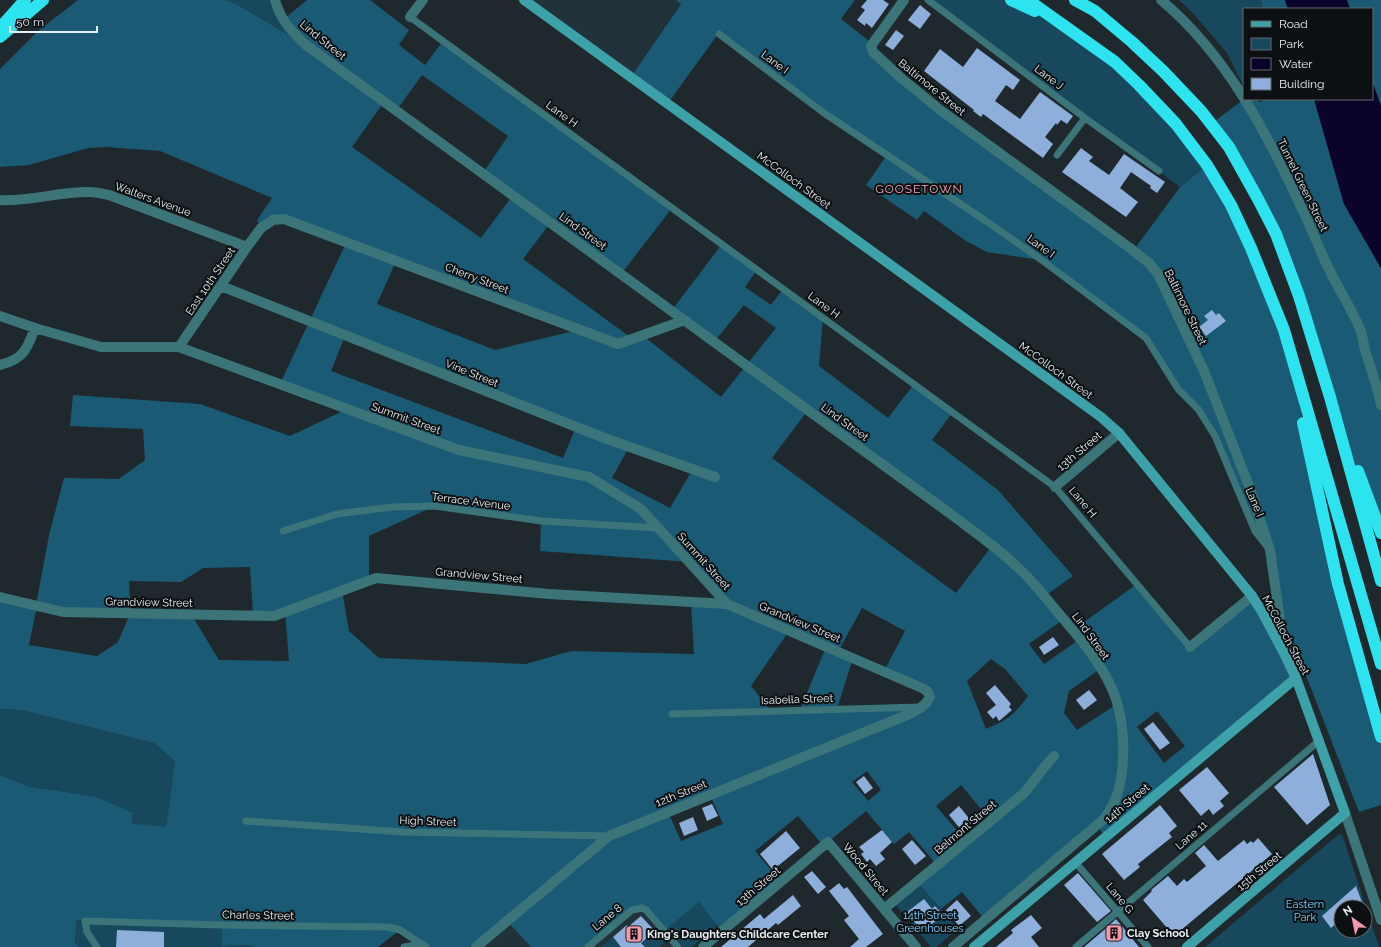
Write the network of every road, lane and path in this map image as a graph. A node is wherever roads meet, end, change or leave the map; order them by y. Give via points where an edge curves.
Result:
1 (25, 0) edge
2 (43, 0) edge
3 (275, 0) edge
4 (423, 0) edge
5 (524, 0) edge
6 (904, 0) edge
7 (928, 0) edge
8 (1011, 0) edge
9 (1028, 0) edge
10 (1075, 0) edge
11 (1160, 0) edge
12 (410, 17) joint
13 (0, 28) edge
14 (1074, 33) junction
15 (719, 34) dead end
16 (0, 37) edge
17 (1243, 98) edge
18 (1244, 100) edge
19 (1085, 118) junction
20 (1057, 155) dead end
21 (1159, 171) dead end
22 (0, 200) edge
23 (261, 228) joint
24 (247, 247) junction
25 (221, 286) junction
26 (0, 316) edge
27 (685, 320) junction
28 (36, 328) junction
29 (1284, 330) junction
30 (179, 348) junction
31 (0, 365) edge
32 (1330, 397) junction
33 (1381, 405) edge
34 (1119, 433) junction
35 (716, 477) dead end
36 (1055, 487) junction
37 (658, 528) junction
38 (283, 531) dead end
39 (1381, 533) edge
40 (1270, 550) junction
41 (1381, 581) edge
42 (0, 596) edge
43 (1252, 596) junction
44 (728, 604) junction
45 (1190, 647) joint
46 (1285, 655) junction
47 (1381, 664) edge
48 (1296, 678) junction
49 (922, 707) junction
50 (672, 714) dead end
51 (1381, 737) edge
52 (1320, 740) junction
53 (1054, 756) dead end
54 (1346, 813) junction
55 (246, 821) dead end
56 (609, 836) junction
57 (828, 842) joint
58 (1076, 863) junction
59 (884, 909) junction
60 (1118, 912) junction
61 (1381, 920) edge
62 (424, 945) edge
63 (97, 947) edge
64 (404, 947) edge
65 (476, 947) edge
66 (588, 947) edge
67 (678, 947) edge
68 (703, 947) edge
69 (916, 947) edge
70 (953, 947) edge
71 (974, 947) edge
72 (1076, 947) edge
73 (1148, 947) edge
74 (1187, 947) edge

1 - 13 highway
2 - 16 highway
3 - 27 street, Lind Street via 283,20 306,45
4 - 12 street
5 - 34 street, McColloch Street via 1092,410
6 - 40 street, Baltimore Street via 871,46 873,52 938,109 1130,248 1158,274 1204,372 1249,486
7 - 19 lane, Lane J
8 - 14 highway
9 - 14 highway
10 - 32 highway via 1095,11 1163,71 1201,110 1229,147 1276,234 1299,296
11 - 17 street, Tunnel Green Street via 1195,32
12 - 36 lane, Lane H
14 - 29 highway via 1115,62 1139,85 1176,124 1206,165 1231,206 1248,241
15 - 40 lane, Lane I via 824,113 1037,256 1146,338 1178,389 1198,409 1215,436 1255,531
18 - 33 street, Tunnel Green Street via 1260,124 1361,331
19 - 20 lane
19 - 21 lane, Lane J
22 - 24 street, Walters Avenue via 69,193 109,194
23 - 24 street, East 10th Street
23 - 27 street, Cherry Street via 273,220 284,219 618,344
24 - 25 street, East 10th Street
25 - 30 street, East 10th Street
25 - 35 street, Vine Street via 607,439
26 - 28 street
27 - 70 street, Lind Street via 946,510 1014,563 1080,638 1101,669 1116,699 1124,752 1120,786 1111,810 1104,819
28 - 30 street, Summit Street via 101,347
28 - 31 street via 27,348 20,356 12,362
29 - 47 highway
29 - 51 highway via 1338,584
30 - 37 street, Summit Street via 459,450 589,477 641,509
32 - 39 highway
32 - 41 highway
34 - 36 street, 13th Street
34 - 43 street, McColloch Street
36 - 45 lane, Lane H
37 - 38 lane, Terrace Avenue via 541,521 435,506 413,506 337,514
37 - 44 street, Summit Street
40 - 46 street, Baltimore Street
42 - 44 street, Grandview Street via 63,612 274,616 376,578 549,594
43 - 45 street
43 - 46 street, McColloch Street
44 - 49 street, Grandview Street via 922,688 930,697
46 - 48 street, McColloch Street
48 - 52 street, McColloch Street
48 - 58 street, 14th Street
49 - 50 lane, Isabella Street
49 - 56 street, 12th Street via 892,722
52 - 54 street, McColloch Street
52 - 60 lane, Lane 11
53 - 59 street, Belmont Street via 1022,795
54 - 61 street, McColloch Street
54 - 74 street, 15th Street
55 - 56 lane, High Street via 404,832
56 - 65 street, 12th Street
57 - 59 street, Wood Street
57 - 68 street, 13th Street
58 - 60 lane, Lane G
58 - 71 street, 14th Street
59 - 69 street, Wood Street
60 - 72 lane, Lane 11
60 - 73 lane, Lane G
62 - 63 lane, Charles Street via 400,930 388,927 85,921 86,932
62 - 64 lane
66 - 67 lane, Lane 8 via 632,910 642,908

